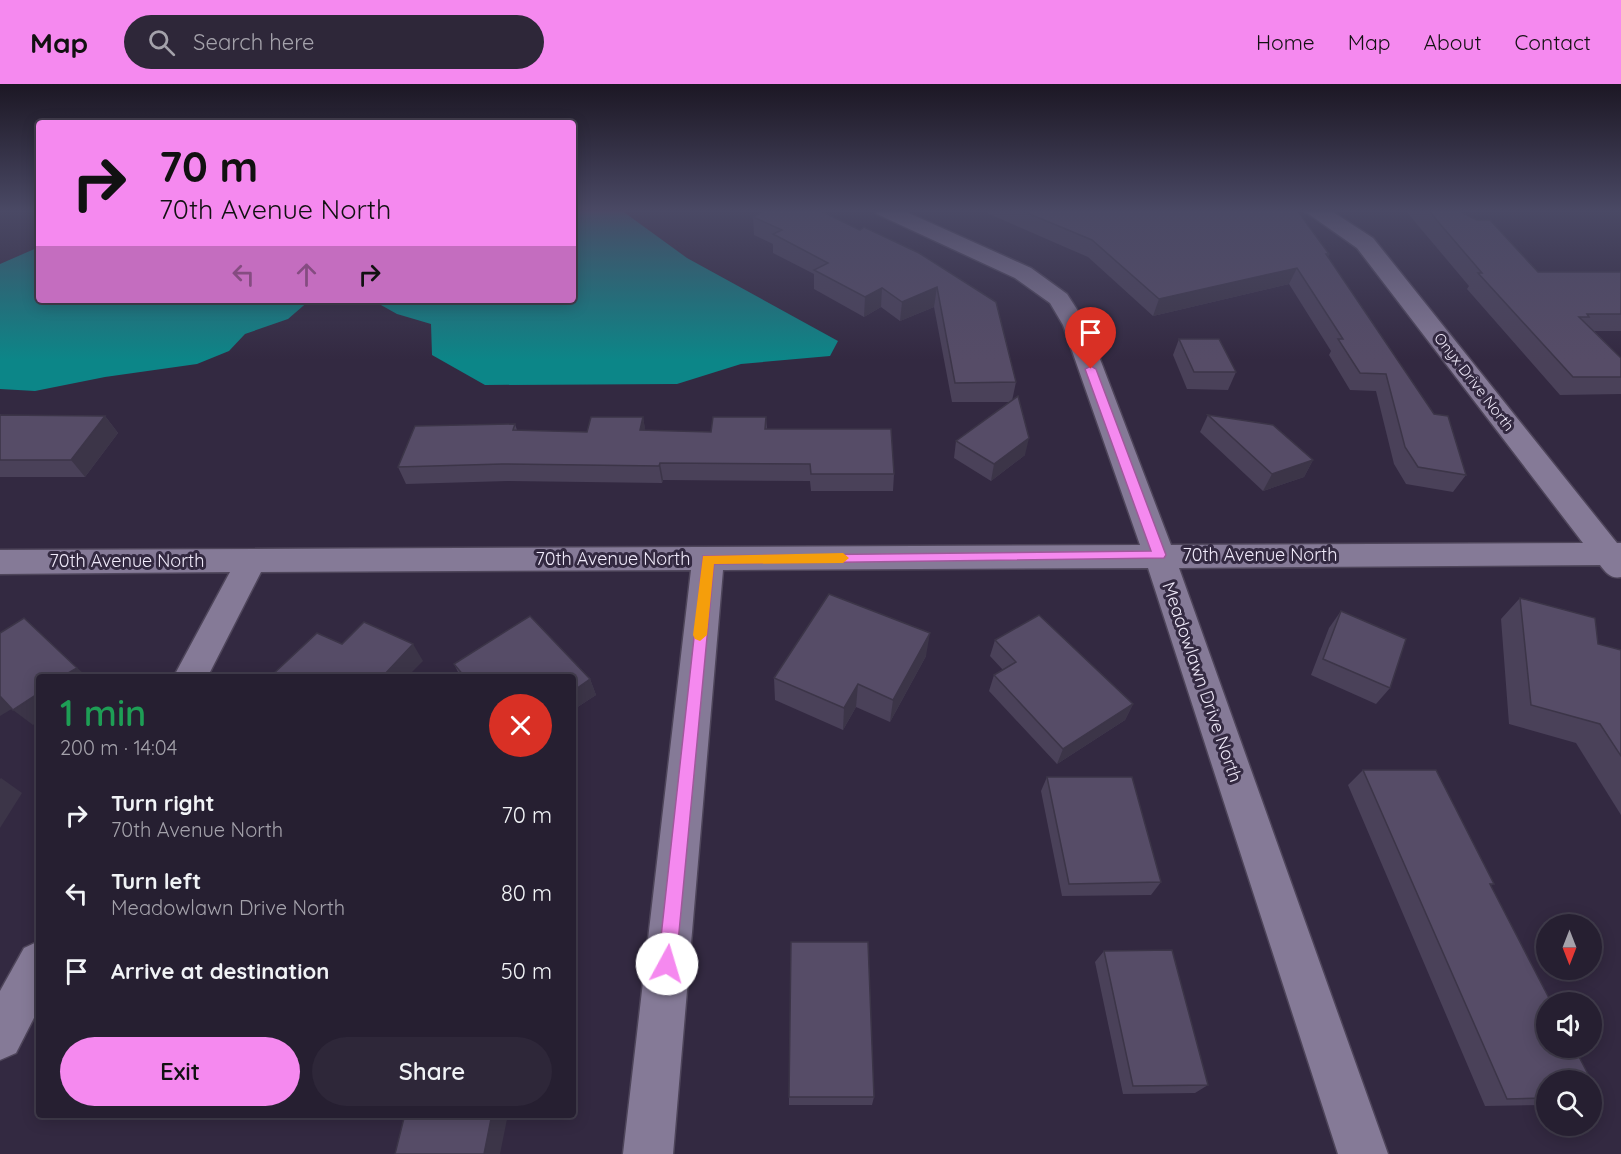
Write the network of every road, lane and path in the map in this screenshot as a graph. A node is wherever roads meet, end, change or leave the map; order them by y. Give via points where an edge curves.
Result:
1 (994, 260) edge
2 (1379, 260) edge
3 (1159, 555) junction
4 (708, 559) junction
5 (1617, 559) edge
6 (252, 560) junction
7 (0, 562) edge
8 (191, 674) edge
9 (36, 969) edge
10 (0, 1037) edge
11 (648, 1154) edge
12 (1363, 1154) edge

1 - 3 street, Meadowlawn Drive North via 1023,273 1059,299 1075,325
2 - 5 street, Onyx Drive North
3 - 4 street, 70th Avenue North
3 - 5 street, 70th Avenue North
3 - 12 street, Meadowlawn Drive North
4 - 6 street, 70th Avenue North
4 - 11 street
6 - 7 street, 70th Avenue North
6 - 8 street
9 - 10 street

